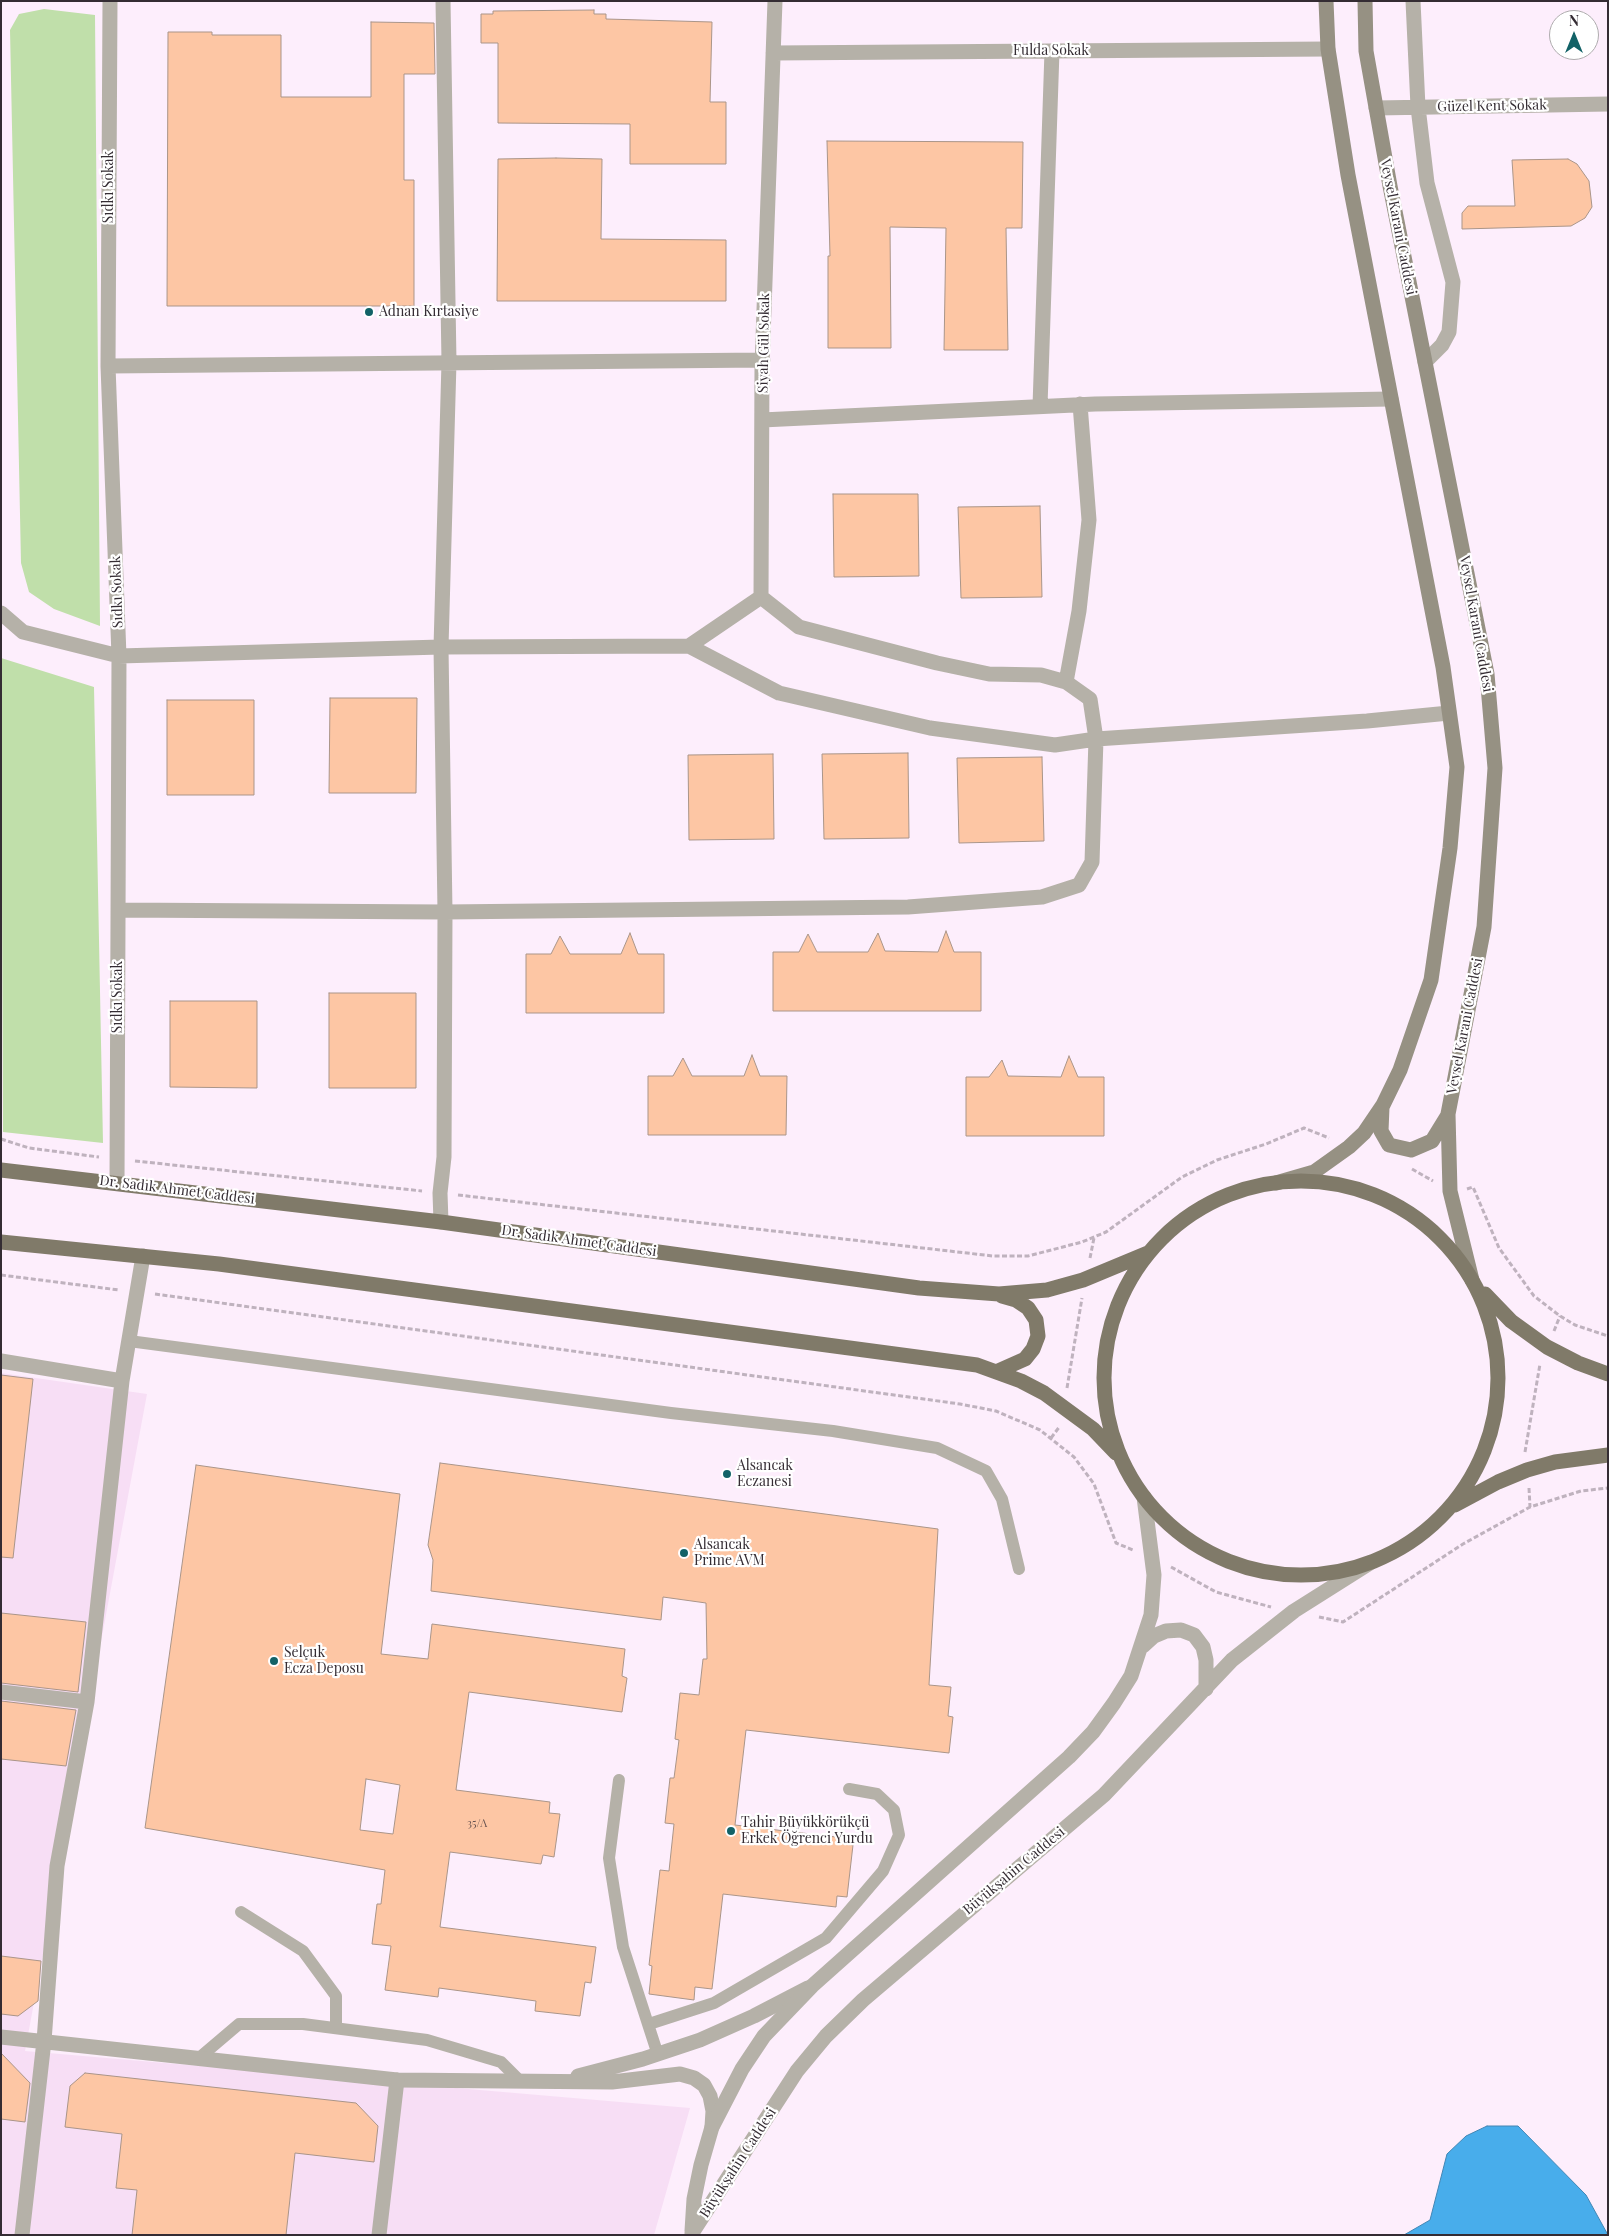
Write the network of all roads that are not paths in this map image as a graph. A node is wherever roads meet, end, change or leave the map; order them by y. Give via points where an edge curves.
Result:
1 (110, 1) edge
2 (443, 1) edge
3 (775, 1) edge
4 (1326, 1) edge
5 (1365, 1) edge
6 (1413, 1) edge
7 (1328, 49) junction
8 (1052, 51) junction
9 (773, 53) junction
10 (1608, 104) edge
11 (1418, 107) junction
12 (1376, 108) junction
13 (762, 360) junction
14 (449, 362) junction
15 (1425, 362) junction
16 (108, 366) junction
17 (1391, 399) junction
18 (1080, 404) junction
19 (1040, 406) junction
20 (762, 420) junction
21 (761, 596) junction
22 (1, 613) edge
23 (689, 646) junction
24 (441, 647) junction
25 (120, 656) junction
26 (1066, 682) junction
27 (1449, 713) junction
28 (1096, 739) junction
29 (118, 910) junction
30 (445, 912) junction
31 (1382, 1105) junction
32 (1448, 1114) junction
33 (1, 1170) edge
34 (117, 1183) junction
35 (1276, 1183) junction
36 (442, 1222) junction
37 (1, 1242) edge
38 (1150, 1252) junction
39 (143, 1256) junction
40 (1472, 1280) junction
41 (999, 1294) junction
42 (129, 1340) junction
43 (1, 1361) edge
44 (998, 1371) junction
45 (1608, 1374) edge
46 (122, 1381) junction
47 (1608, 1455) edge
48 (1121, 1459) junction
49 (1144, 1497) junction
50 (1448, 1510) junction
51 (1370, 1563) junction
52 (1019, 1569) dead end
53 (1143, 1646) junction
54 (1206, 1689) junction
55 (1, 1692) edge
56 (87, 1702) junction
57 (619, 1780) dead end
58 (849, 1789) dead end
59 (241, 1912) dead end
60 (812, 1986) junction
61 (649, 2024) junction
62 (336, 2028) junction
63 (1, 2037) edge
64 (44, 2041) junction
65 (658, 2055) junction
66 (199, 2058) junction
67 (397, 2080) junction
68 (519, 2080) junction
69 (559, 2080) junction
70 (712, 2127) junction
71 (692, 2234) edge
72 (22, 2235) edge
73 (379, 2235) edge

1 - 16 street, Sıdkı Sokak
2 - 14 street
3 - 9 street, Siyah Gül Sokak
4 - 7 main road
5 - 12 main road, Veysel Karani Caddesi via 1366,51
6 - 11 street
7 - 8 street, Fulda Sokak
7 - 17 main road via 1348,175
8 - 9 street, Fulda Sokak
8 - 19 street
9 - 13 street, Siyah Gül Sokak
10 - 11 street, Güzel Kent Sokak
11 - 12 street, Güzel Kent Sokak
11 - 15 street via 1428,183 1453,282 1449,332 1442,345
12 - 15 main road, Veysel Karani Caddesi
13 - 14 street
13 - 20 street, Siyah Gül Sokak
14 - 16 street
14 - 24 street
15 - 32 main road, Veysel Karani Caddesi via 1487,674 1495,768 1484,927
16 - 25 street, Sıdkı Sokak
17 - 18 street
17 - 27 main road
18 - 19 street
18 - 26 street via 1088,520 1079,612
19 - 20 street
20 - 21 street, Siyah Gül Sokak
21 - 23 street
21 - 26 street via 799,627 989,674 1041,675
22 - 25 street via 23,632
23 - 24 street
23 - 28 street via 779,693 902,722 1055,745
24 - 25 street
24 - 30 street
25 - 29 street, Sıdkı Sokak
26 - 28 street via 1090,699
27 - 28 street
27 - 31 main road via 1457,767 1450,848 1431,980 1400,1070
28 - 30 street via 1092,862 1079,885 1042,897 908,907
29 - 30 street
29 - 34 street, Sıdkı Sokak
30 - 36 street
31 - 32 main road via 1381,1130 1389,1145 1411,1150 1432,1141
31 - 35 main road via 1364,1133 1314,1172
32 - 40 main road, Veysel Karani Caddesi via 1450,1191
33 - 34 main road, Dr. Sadık Ahmet Caddesi
34 - 36 main road, Dr. Sadık Ahmet Caddesi
35 - 38 main road via 1216,1201 1180,1223
35 - 40 main road via 1334,1184 1389,1202 1406,1211 1450,1248
36 - 41 main road, Dr. Sadık Ahmet Caddesi via 919,1288
37 - 39 main road
38 - 41 main road, Dr. Sadık Ahmet Caddesi via 1086,1280 1047,1290
38 - 48 main road via 1119,1302 1106,1352 1106,1403 1111,1432
39 - 42 street
39 - 44 main road via 938,1358
40 - 45 main road via 1510,1321 1547,1347
40 - 50 main road via 1493,1332 1498,1370 1496,1408 1493,1427 1480,1462
41 - 44 main road via 1028,1308 1036,1320 1038,1336 1024,1359
42 - 46 street
42 - 52 lane via 671,1413 833,1431 938,1448 986,1471 1002,1499
43 - 46 street
44 - 48 main road via 1064,1405 1093,1429
46 - 56 street
47 - 50 main road via 1555,1462 1527,1470
48 - 49 main road
49 - 51 main road via 1157,1513 1189,1540 1246,1567 1308,1575
49 - 53 street, Büyükşahin Caddesi via 1153,1559 1151,1615
50 - 51 main road via 1412,1541
51 - 54 street, Büyükşahin Caddesi via 1294,1611 1232,1660
53 - 54 street via 1166,1631 1181,1630 1194,1635 1203,1647 1206,1660
53 - 60 street, Büyükşahin Caddesi via 1131,1676 1114,1703 1069,1757
54 - 71 street, Büyükşahin Caddesi via 1104,1795 863,2000 826,2036 797,2071
55 - 56 street
56 - 64 street via 57,1866
57 - 61 lane via 610,1858 623,1947
58 - 61 lane via 877,1794 894,1810 899,1835 883,1871 826,1938 714,2003
59 - 62 lane via 302,1951 336,1996
60 - 65 street via 726,2029
60 - 70 street, Büyükşahin Caddesi via 764,2036 742,2069
61 - 65 lane
62 - 66 lane via 303,2024 239,2024
62 - 68 lane via 427,2040 500,2062
63 - 64 street
64 - 66 street
64 - 72 street
65 - 69 street
66 - 67 street
67 - 68 street
67 - 73 street
68 - 69 street
69 - 70 street via 612,2082 680,2074 694,2078 704,2084 710,2096
70 - 71 street, Büyükşahin Caddesi via 694,2199

